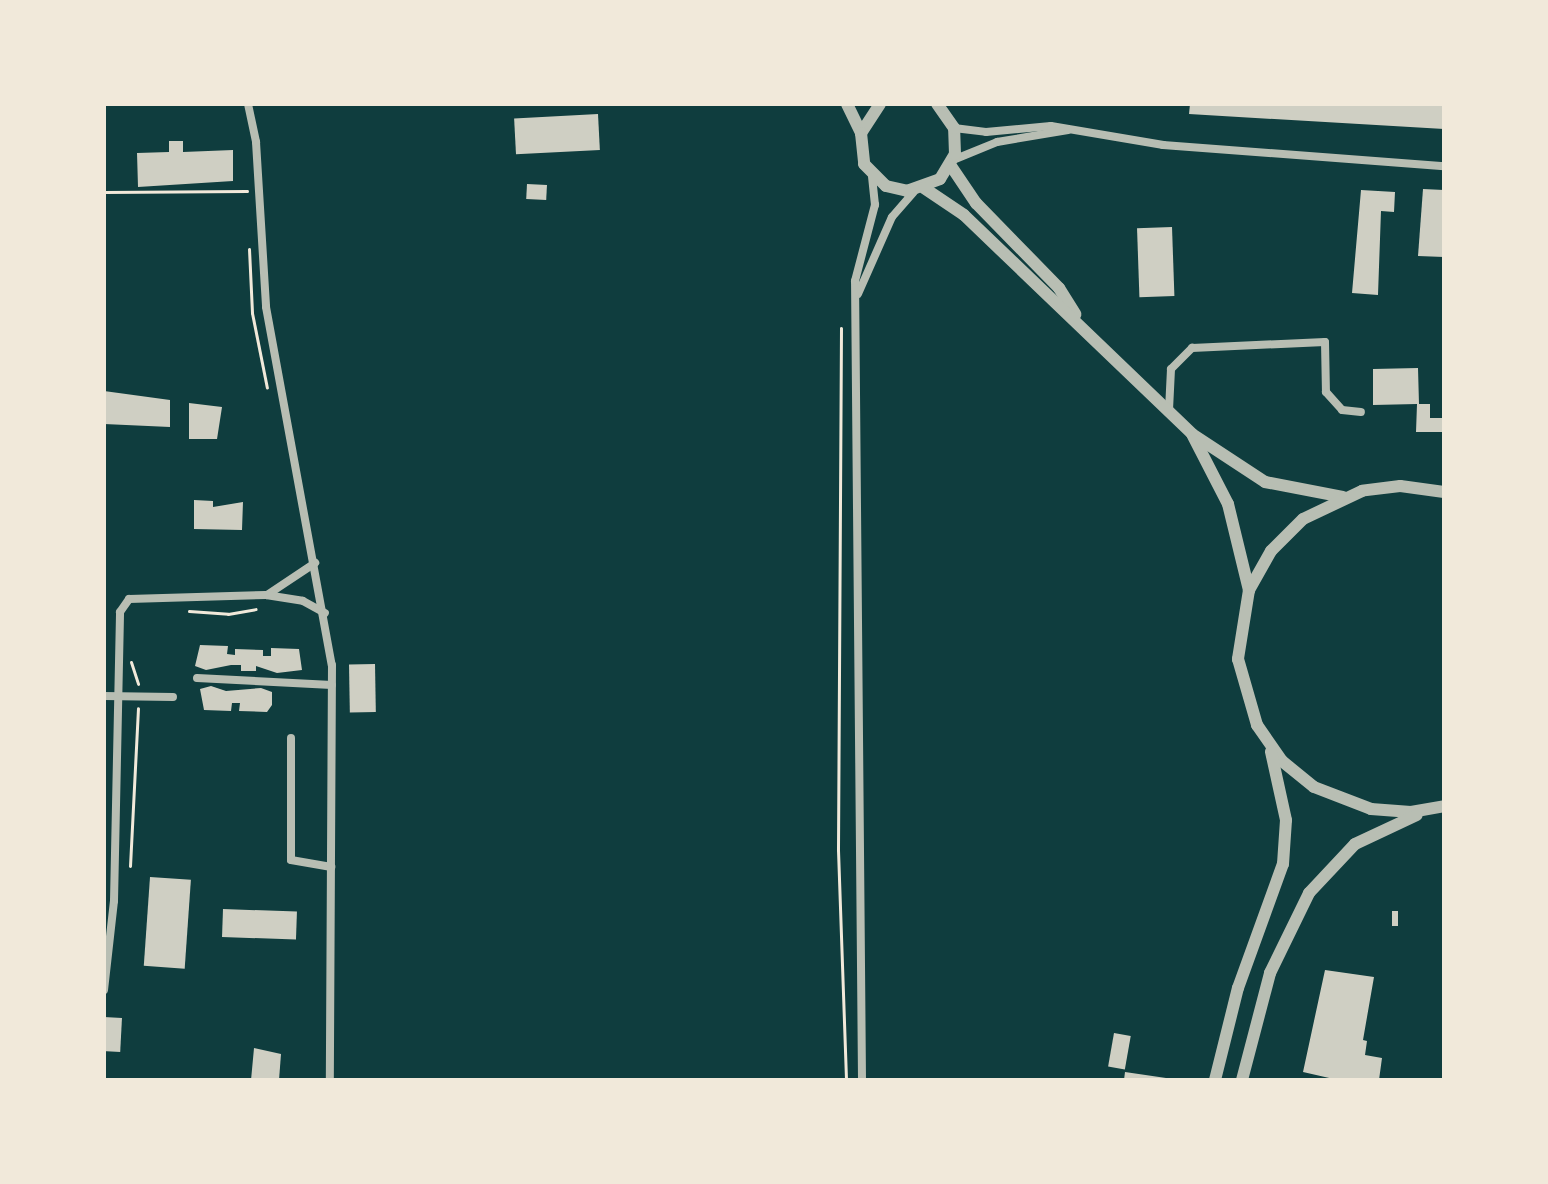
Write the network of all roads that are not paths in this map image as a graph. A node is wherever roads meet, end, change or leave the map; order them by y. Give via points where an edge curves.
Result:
1 (248, 104) edge
2 (847, 104) edge
3 (880, 104) edge
4 (937, 104) edge
5 (951, 116) edge
6 (1073, 129) junction
7 (861, 133) junction
8 (952, 163) junction
9 (1444, 166) edge
10 (872, 175) junction
11 (919, 190) junction
12 (857, 295) junction
13 (1078, 320) junction
14 (1170, 411) junction
15 (1361, 412) dead end
16 (1192, 434) junction
17 (1444, 492) edge
18 (1343, 497) junction
19 (315, 563) junction
20 (1249, 590) junction
21 (266, 595) junction
22 (325, 613) junction
23 (197, 678) dead end
24 (332, 685) junction
25 (119, 695) junction
26 (104, 696) edge
27 (173, 697) dead end
28 (291, 738) dead end
29 (1269, 745) junction
30 (104, 754) edge
31 (117, 754) junction
32 (1438, 807) edge
33 (331, 867) junction
34 (104, 901) edge
35 (114, 901) junction
36 (104, 990) edge
37 (330, 1080) edge
38 (862, 1080) edge
39 (1215, 1080) edge
40 (1242, 1080) edge

1 - 19 street via 266,307
2 - 7 street
3 - 7 street
4 - 5 street
5 - 6 street
5 - 8 street
6 - 8 street via 997,142
6 - 9 street via 1163,145
7 - 10 street via 860,149
8 - 11 street
8 - 13 street via 976,203 1059,288
10 - 11 street via 886,186
10 - 12 street via 875,205 858,262
11 - 12 street via 892,217
11 - 13 street via 964,215 1046,298
12 - 38 street
13 - 14 street
14 - 15 street via 1171,369 1192,348 1325,342 1326,392 1342,410
14 - 16 street
16 - 18 street via 1265,482
16 - 20 street via 1228,504
17 - 18 street via 1400,486
18 - 20 street via 1286,534
19 - 21 street
19 - 22 street
20 - 29 street via 1238,659 1247,704
21 - 22 street via 303,601
21 - 25 street via 129,599 120,612
22 - 24 street
23 - 24 street
24 - 33 street
25 - 26 street
25 - 27 street
25 - 31 street
28 - 33 street via 291,860 296,865
29 - 32 street via 1297,775 1332,797 1381,811
29 - 39 street via 1286,820 1283,864 1238,988
30 - 31 street
31 - 35 street
32 - 40 street via 1355,844 1309,893 1270,973
33 - 37 street
34 - 35 street
35 - 36 street

